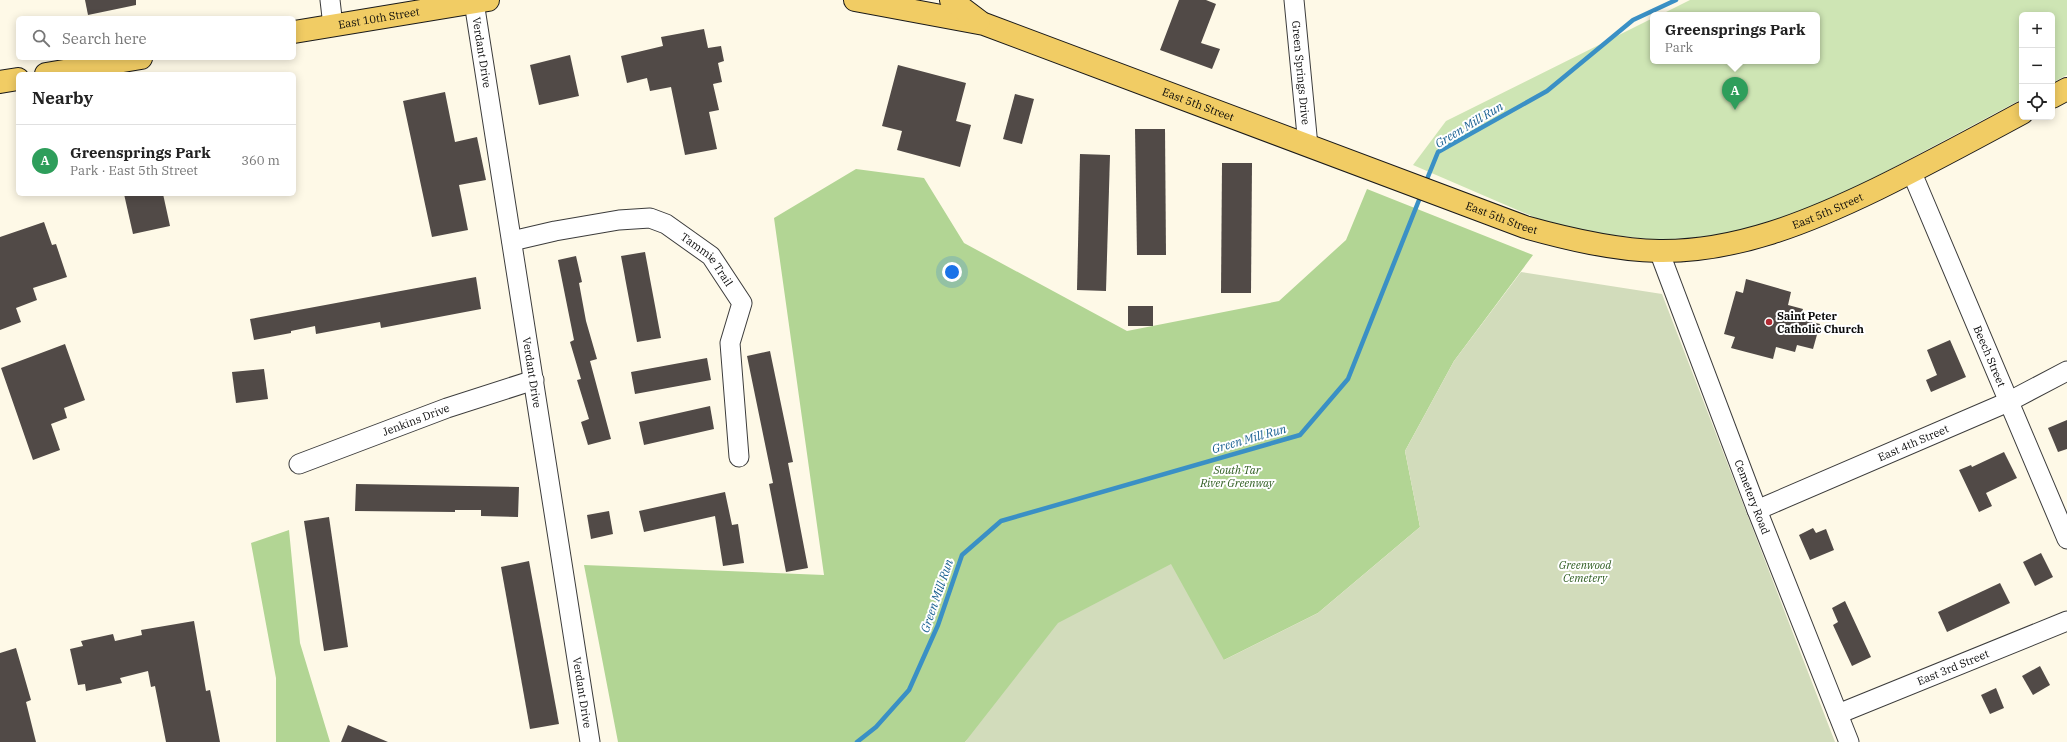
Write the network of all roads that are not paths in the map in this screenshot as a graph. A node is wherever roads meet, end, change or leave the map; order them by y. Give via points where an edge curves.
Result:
1 (330, 0) edge
2 (855, 0) edge
3 (951, 0) edge
4 (1294, 0) edge
5 (481, 1) edge
6 (925, 7) edge
7 (984, 24) junction
8 (333, 26) junction
9 (296, 32) edge
10 (129, 60) edge
11 (58, 72) edge
12 (16, 79) edge
13 (0, 82) edge
14 (2067, 89) edge
15 (2055, 95) edge
16 (2019, 115) edge
17 (1308, 146) junction
18 (1912, 172) junction
19 (512, 241) junction
20 (1659, 251) junction
21 (2067, 371) edge
22 (534, 380) junction
23 (2008, 402) junction
24 (739, 457) dead end
25 (299, 464) dead end
26 (1757, 510) junction
27 (2067, 539) edge
28 (2067, 621) edge
29 (1838, 714) junction
30 (590, 742) edge
31 (1849, 742) edge

1 - 8 street
2 - 6 main road, East 5th Street
3 - 7 main road, East 5th Street
4 - 17 street, Green Springs Drive
5 - 8 main road, East 10th Street
5 - 19 street, Verdant Drive
6 - 7 main road, East 5th Street
7 - 17 main road, East 5th Street
8 - 9 main road, East 10th Street
10 - 11 main road
12 - 13 main road
14 - 15 main road
16 - 18 main road, East 5th Street
17 - 20 main road, East 5th Street via 1525,227 1603,245
18 - 20 main road, East 5th Street via 1840,207 1781,231 1705,247
18 - 23 street, Beech Street
19 - 22 street, Verdant Drive
19 - 24 street, Tammie Trail via 555,230 650,218 666,224 711,256 742,303 730,343
20 - 26 street, Cemetery Road
21 - 23 street, East 4th Street
22 - 25 street, Jenkins Drive via 447,408
22 - 30 street, Verdant Drive
23 - 26 street, East 4th Street
23 - 27 street, Beech Street
26 - 29 street, Cemetery Road
28 - 29 street, East 3rd Street
29 - 31 street, Cemetery Road

